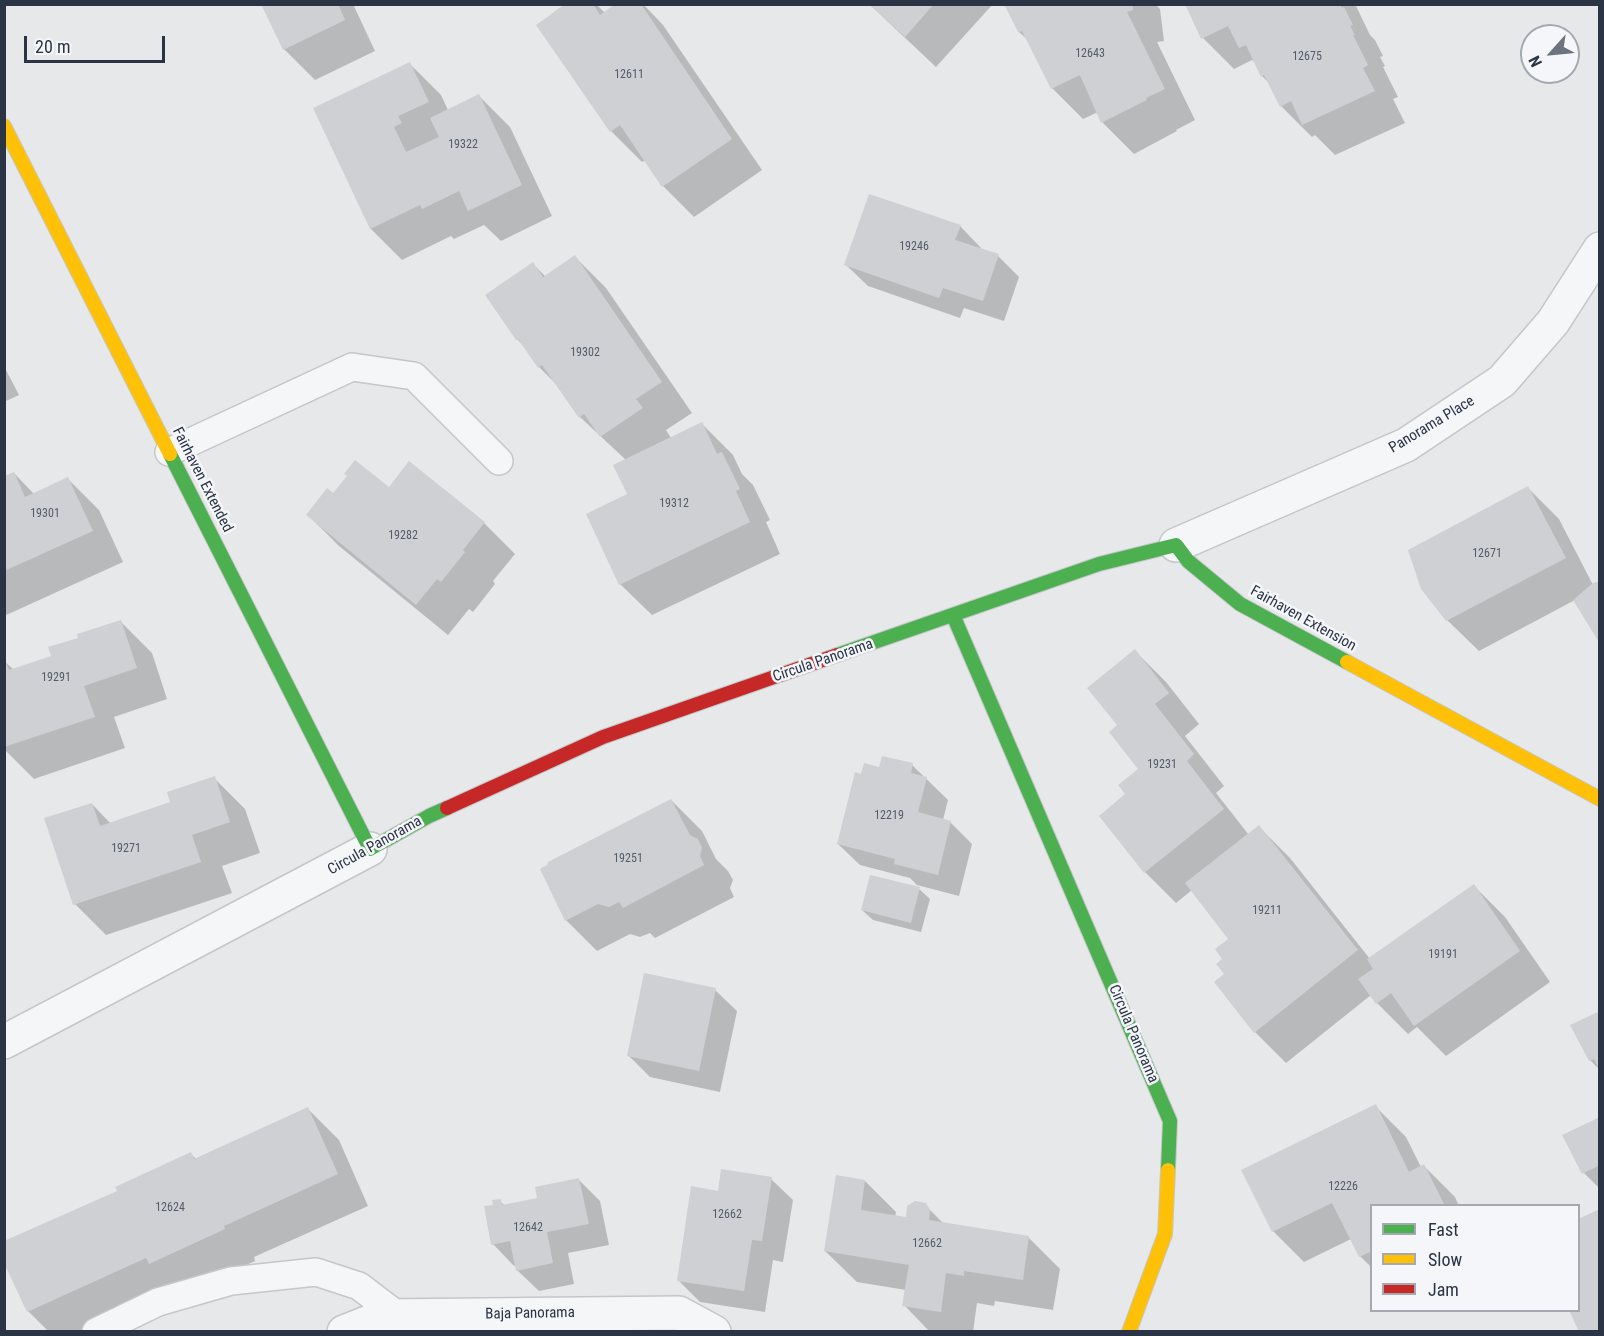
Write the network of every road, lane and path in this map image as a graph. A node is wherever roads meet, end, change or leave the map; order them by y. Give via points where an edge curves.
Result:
1 (4, 126) edge
2 (1599, 249) edge
3 (169, 452) junction
4 (499, 461) dead end
5 (1176, 545) junction
6 (953, 615) junction
7 (1599, 799) edge
8 (370, 849) junction
9 (4, 1042) edge
10 (398, 1316) junction
11 (96, 1332) edge
12 (345, 1332) edge
13 (714, 1332) edge
14 (1129, 1332) edge

1 - 3 street, Fairhaven Extended
2 - 5 street, Panorama Place via 1552,322 1502,381 1406,445
3 - 4 lane via 352,367 414,376
3 - 8 street, Fairhaven Extended
5 - 6 street via 1100,564
5 - 7 street, Fairhaven Extension via 1188,561 1240,604
6 - 8 street, Circula Panorama via 603,737 429,816
6 - 14 street, Circula Panorama via 1170,1121 1165,1234
8 - 9 street, Circula Panorama
10 - 11 lane via 359,1286 316,1272 231,1281 158,1302
10 - 12 street, Baja Panorama via 384,1316
10 - 13 street, Baja Panorama via 679,1313

